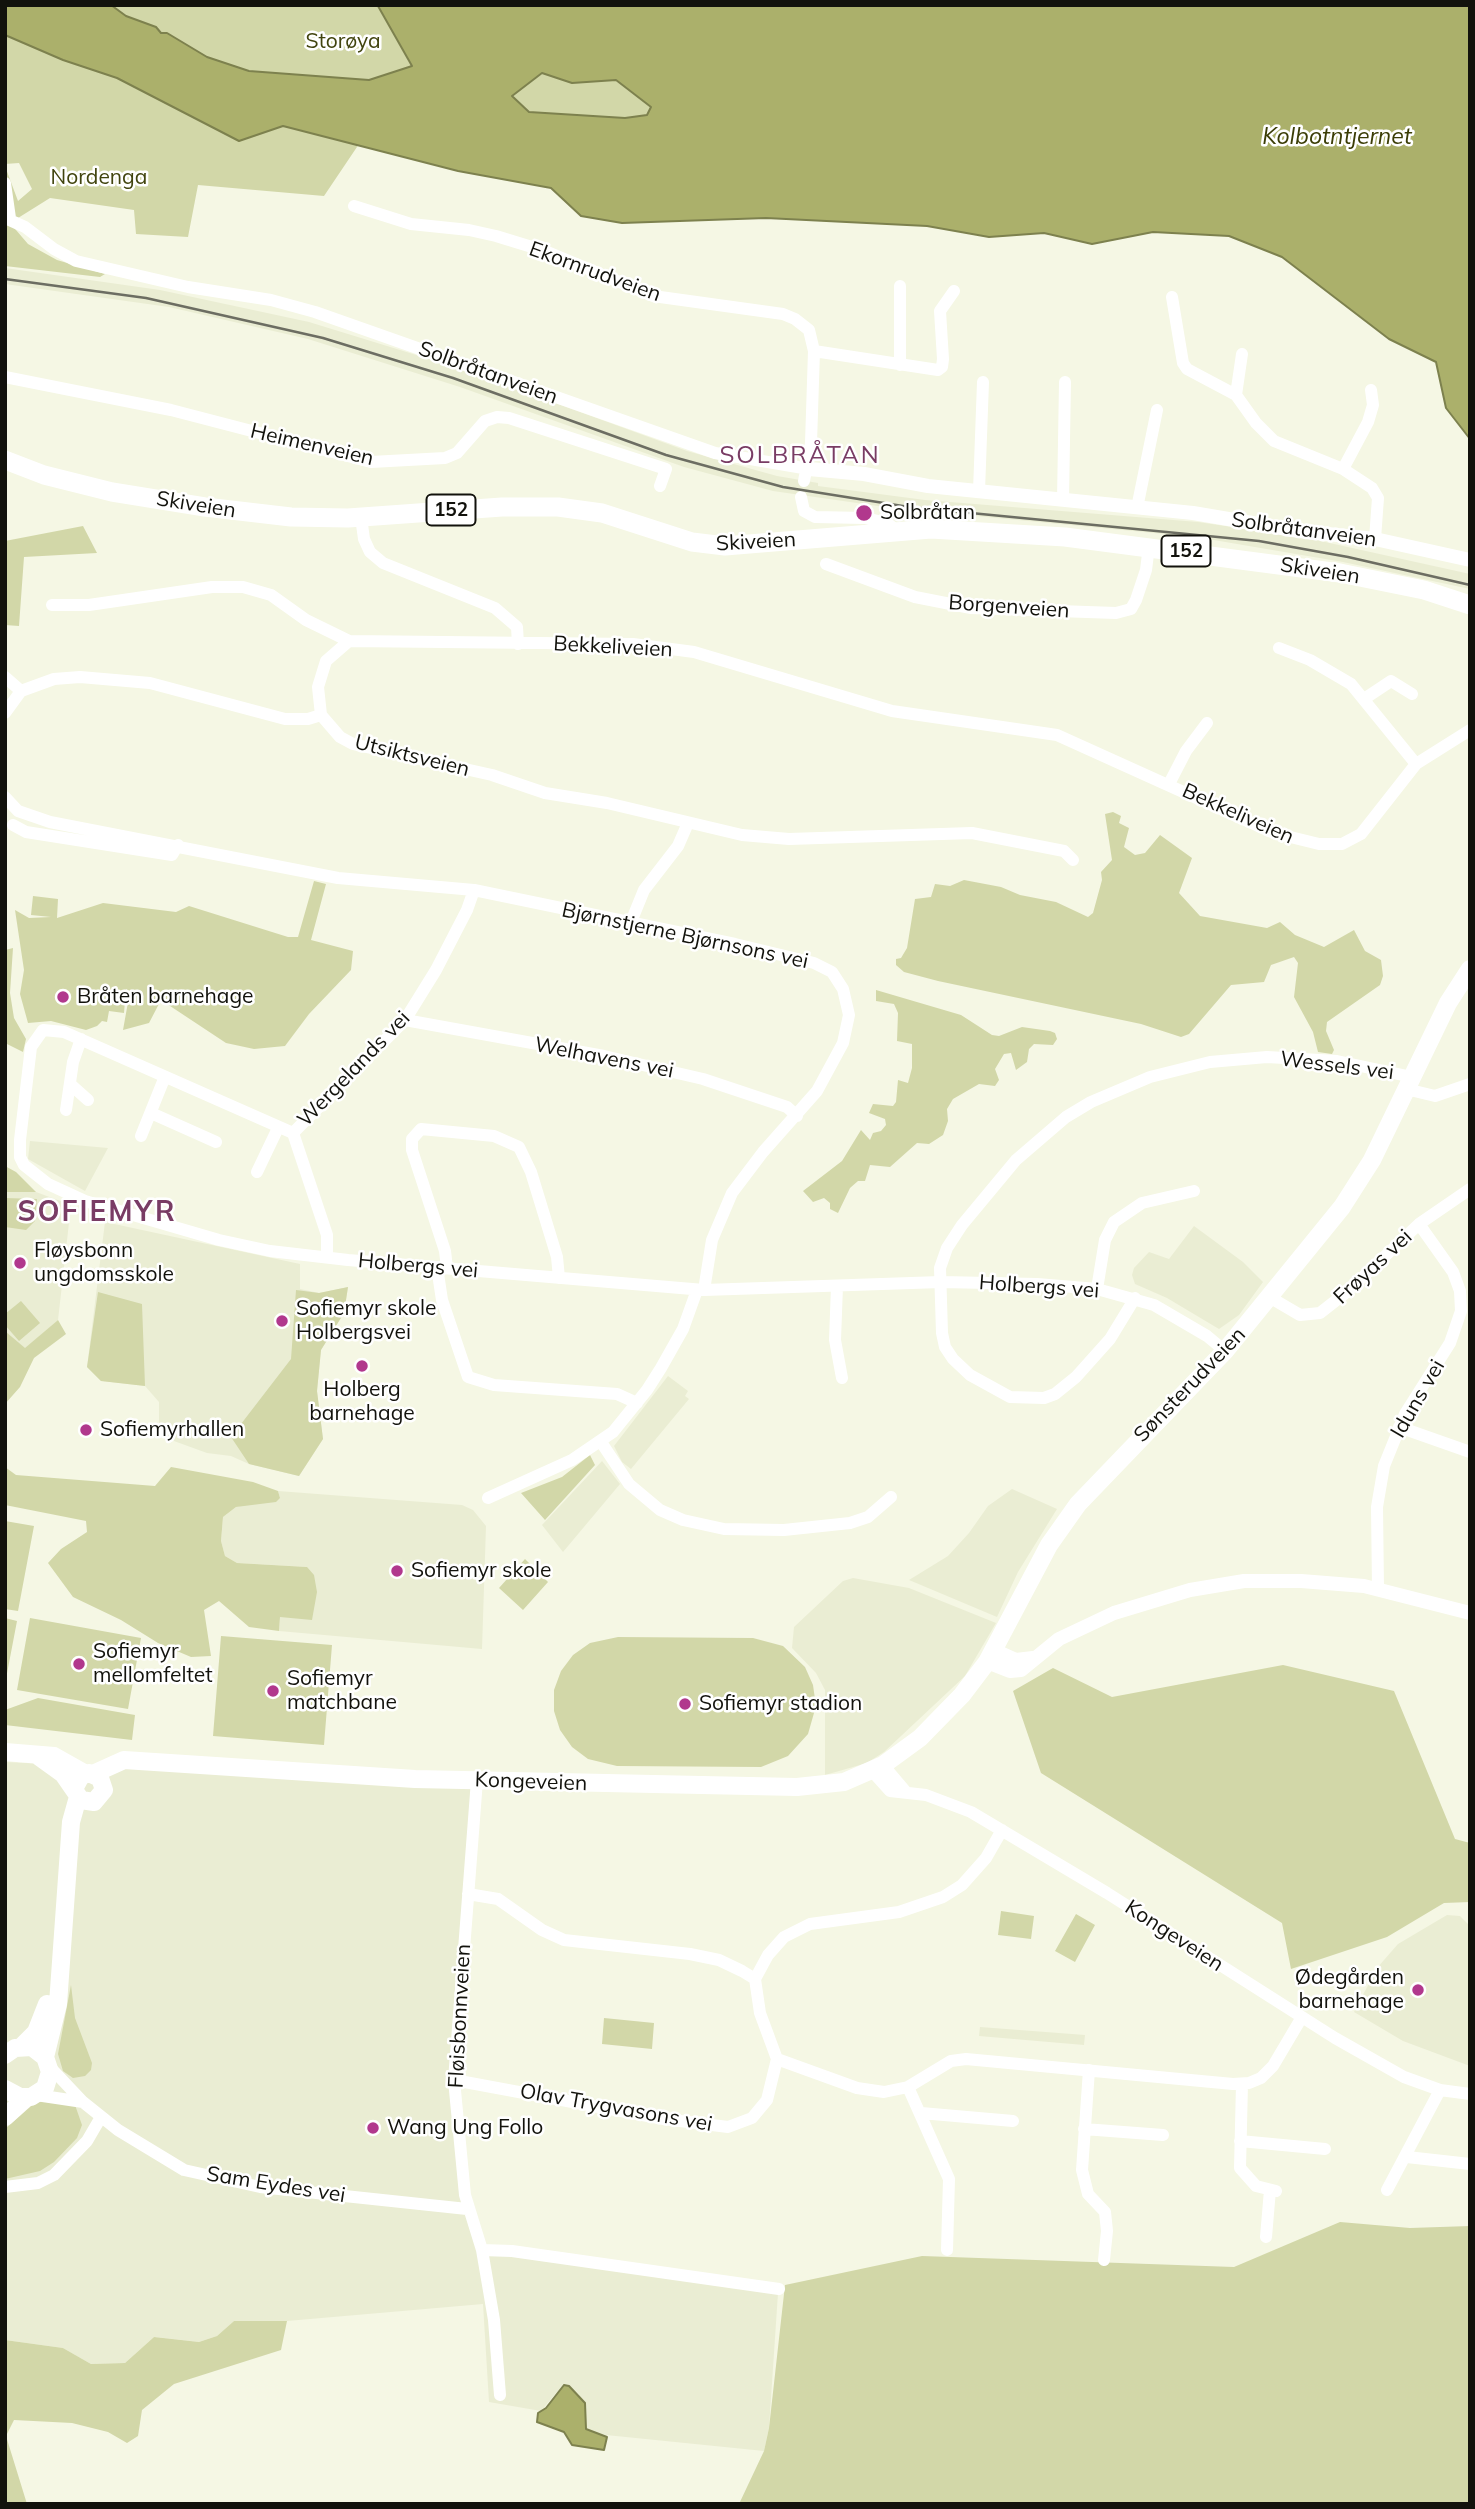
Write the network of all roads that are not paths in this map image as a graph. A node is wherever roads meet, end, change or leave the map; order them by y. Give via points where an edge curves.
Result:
1 (5, 183) edge
2 (354, 206) dead end
3 (7, 218) edge
4 (900, 286) dead end
5 (954, 291) dead end
6 (1172, 297) dead end
7 (814, 351) junction
8 (1242, 354) dead end
9 (900, 365) junction
10 (5, 377) edge
11 (983, 382) dead end
12 (1065, 382) dead end
13 (1371, 390) dead end
14 (1236, 395) junction
15 (1157, 410) dead end
16 (5, 460) edge
17 (1343, 470) junction
18 (806, 475) junction
19 (660, 486) dead end
20 (979, 491) junction
21 (801, 497) dead end
22 (1063, 500) junction
23 (1137, 508) junction
24 (361, 517) junction
25 (897, 531) junction
26 (1375, 538) junction
27 (1149, 546) junction
28 (1470, 560) edge
29 (827, 564) dead end
30 (52, 605) dead end
31 (1470, 605) edge
32 (349, 641) junction
33 (518, 643) junction
34 (1279, 648) dead end
35 (5, 677) edge
36 (22, 691) junction
37 (1412, 694) dead end
38 (1364, 699) junction
39 (5, 713) edge
40 (321, 715) junction
41 (1207, 723) dead end
42 (1470, 730) edge
43 (1416, 764) junction
44 (1169, 784) junction
45 (5, 797) edge
46 (688, 823) junction
47 (13, 825) dead end
48 (178, 845) junction
49 (1073, 860) dead end
50 (474, 890) junction
51 (631, 922) junction
52 (1470, 969) edge
53 (405, 1020) junction
54 (81, 1039) junction
55 (164, 1079) junction
56 (1409, 1083) junction
57 (70, 1084) junction
58 (1470, 1084) edge
59 (88, 1100) dead end
60 (66, 1110) dead end
61 (151, 1113) junction
62 (797, 1115) junction
63 (278, 1128) junction
64 (293, 1133) junction
65 (141, 1136) dead end
66 (216, 1142) dead end
67 (257, 1172) dead end
68 (1470, 1189) edge
69 (1194, 1191) dead end
70 (1419, 1224) junction
71 (327, 1257) junction
72 (442, 1268) junction
73 (559, 1278) junction
74 (941, 1282) junction
75 (837, 1286) junction
76 (1097, 1289) junction
77 (701, 1290) junction
78 (1135, 1298) junction
79 (1271, 1298) junction
80 (1465, 1303) edge
81 (1226, 1351) junction
82 (842, 1378) dead end
83 (638, 1403) junction
84 (1399, 1427) junction
85 (601, 1442) junction
86 (1470, 1452) edge
87 (891, 1497) dead end
88 (488, 1498) dead end
89 (1378, 1589) junction
90 (1470, 1613) edge
91 (990, 1656) junction
92 (5, 1752) edge
93 (878, 1768) junction
94 (477, 1780) junction
95 (88, 1786) junction
96 (1002, 1830) junction
97 (468, 1894) junction
98 (58, 1975) junction
99 (755, 1979) junction
100 (1301, 2017) junction
101 (10, 2051) edge
102 (777, 2059) junction
103 (48, 2062) junction
104 (1089, 2070) junction
105 (454, 2080) junction
106 (1242, 2084) junction
107 (908, 2087) junction
108 (5, 2089) edge
109 (1440, 2090) junction
110 (1470, 2094) edge
111 (31, 2096) junction
112 (83, 2102) junction
113 (920, 2113) junction
114 (5, 2117) edge
115 (101, 2117) junction
116 (1013, 2121) dead end
117 (1084, 2129) junction
118 (1163, 2135) dead end
119 (1240, 2141) junction
120 (1325, 2149) dead end
121 (1407, 2157) junction
122 (1470, 2164) edge
123 (5, 2187) edge
124 (1387, 2190) dead end
125 (1118, 2205) dead end
126 (467, 2208) junction
127 (1103, 2209) junction
128 (1266, 2237) dead end
129 (482, 2250) junction
130 (947, 2250) dead end
131 (1104, 2260) dead end
132 (779, 2289) dead end
133 (500, 2395) dead end

1 - 3 street, Solbråtanveien
2 - 7 street, Ekornrudveien via 411,224 496,236 653,296 783,314 809,330
3 - 18 street, Solbråtanveien via 76,261 315,312 715,453
4 - 9 street
5 - 9 street via 940,311 942,367
6 - 14 street via 1183,363
7 - 9 street
7 - 18 street
8 - 14 street
10 - 19 street, Heimenveien via 171,410 371,462 445,458 457,453 485,421 509,418 666,469
11 - 20 street
12 - 22 street
13 - 17 street via 1368,422
14 - 17 street via 1274,441
15 - 23 street
16 - 24 main road, Skiveien / 152 via 98,489 205,507 291,517
17 - 26 street via 1372,488 1378,498
18 - 20 street, Solbråtanveien
20 - 22 street, Solbråtanveien
21 - 25 street via 804,511 815,517 865,518 887,523
22 - 23 street, Solbråtanveien
23 - 26 street, Solbråtanveien
24 - 25 main road, Skiveien / 152 via 502,507 573,508 692,542 725,546
24 - 33 street via 363,539 383,563 495,608 517,627
25 - 27 main road, Skiveien / 152 via 998,531
26 - 28 street, Solbråtanveien
27 - 29 street, Borgenveien via 1136,600 1131,609 1115,613 971,608 915,597
27 - 31 main road, Skiveien / 152 via 1340,573 1424,590
30 - 32 street, Bekkeliveien via 243,587 271,595 314,625
32 - 33 street, Bekkeliveien
32 - 40 street via 326,661 320,674
33 - 44 street, Bekkeliveien via 634,644 694,652 892,711 1057,735
34 - 38 street via 1338,675
35 - 36 street
36 - 39 street
36 - 40 street via 54,679 123,679 285,719
37 - 38 street via 1391,681
38 - 43 street
40 - 46 street, Utsiktsveien via 340,737 353,744 492,775 545,793
41 - 44 street, Bekkeliveien
42 - 43 street, Bekkeliveien
43 - 44 street, Bekkeliveien via 1361,834 1331,845 1304,843 1274,833
45 - 48 street, Bjørnstjerne Bjørnsons vei via 33,818
46 - 49 street, Utsiktsveien via 789,839 972,833 1064,851
46 - 51 street via 678,846 644,890
47 - 48 street, Bjørnstjerne Bjørnsons vei via 26,832 172,855
48 - 50 street, Bjørnstjerne Bjørnsons vei via 338,878
50 - 51 street, Bjørnstjerne Bjørnsons vei
50 - 53 street, Wergelands vei via 442,958
51 - 62 street, Bjørnstjerne Bjørnsons vei via 814,963 832,972 843,989 849,1014 843,1043 830,1072
52 - 56 main road, Sønsterudveien
53 - 62 street, Welhavens vei via 704,1079 787,1107
53 - 64 street, Wergelands vei
54 - 55 street
54 - 57 street
54 - 71 street, Holbergs vei via 53,1030 43,1030 35,1038 27,1071 20,1157 34,1175 124,1214 230,1243
55 - 61 street
55 - 63 street
56 - 58 street, Wessels vei via 1435,1096
56 - 74 street, Wessels vei via 1337,1061 1268,1057 1174,1070 1113,1092 1066,1117 1016,1160 947,1248
56 - 79 main road, Sønsterudveien via 1353,1191
57 - 59 street
57 - 60 street
61 - 65 street
61 - 66 street
62 - 77 street, Bjørnstjerne Bjørnsons vei via 732,1193 712,1240
63 - 64 street
63 - 67 street
64 - 71 street, Wergelands vei via 327,1235
68 - 70 street, Frøyas vei
69 - 76 street via 1142,1203 1114,1222 1105,1240
70 - 79 street, Frøyas vei via 1320,1314 1300,1315
70 - 80 street, Iduns vei via 1449,1264
71 - 72 street, Holbergs vei
72 - 73 street, Holbergs vei
72 - 73 street via 446,1251 412,1150 412,1139 421,1129 494,1136 520,1147 557,1257
72 - 83 street via 442,1300 468,1377 494,1385 617,1394
73 - 77 street, Holbergs vei
74 - 75 street, Holbergs vei
74 - 76 street, Holbergs vei
74 - 78 street, Wessels vei via 942,1333 953,1359 989,1388 1010,1397 1033,1399 1055,1394 1076,1377 1110,1339
75 - 77 street, Holbergs vei
75 - 82 street via 835,1340
76 - 78 street, Holbergs vei
77 - 83 street, Bjørnstjerne Bjørnsons vei
78 - 81 street, Holbergs vei via 1171,1314
79 - 81 main road, Sønsterudveien
80 - 84 street, Iduns vei via 1450,1343
81 - 91 main road, Sønsterudveien via 1072,1511
83 - 85 street, Bjørnstjerne Bjørnsons vei
84 - 86 street
84 - 89 street, Iduns vei via 1378,1497
85 - 87 street via 629,1484 660,1510 724,1529 784,1530 850,1522 868,1517
85 - 88 street, Bjørnstjerne Bjørnsons vei
89 - 90 street
89 - 91 street via 1287,1580 1203,1587 1107,1616 1065,1636 1027,1667 1015,1671
91 - 93 main road, Sønsterudveien via 934,1725
92 - 95 main road via 54,1756
93 - 94 main road, Kongeveien via 844,1782 811,1787
93 - 96 street, Kongeveien via 887,1790 905,1791 971,1812
94 - 95 main road, Kongeveien via 145,1761
94 - 97 street, Fløisbonnveien
95 - 98 main road via 70,1853
96 - 99 street via 986,1858 943,1898 899,1912 810,1924 784,1937
96 - 100 street, Kongeveien
97 - 99 street via 498,1899 564,1940 719,1960
97 - 105 street, Fløisbonnveien
98 - 101 main road via 42,2021
98 - 103 main road
99 - 102 street via 760,2013
100 - 106 street via 1273,2066 1261,2078
100 - 109 street, Kongeveien via 1404,2077
101 - 103 main road via 32,2047
102 - 105 street, Olav Trygvasons vei via 767,2100 752,2118 728,2127
102 - 107 street via 857,2088 884,2092
103 - 111 main road via 48,2083
103 - 112 street, Sam Eydes vei
104 - 106 street
104 - 107 street via 966,2059 938,2066
104 - 117 street
105 - 126 street, Fløisbonnveien
106 - 119 street
107 - 113 street
108 - 111 main road via 12,2095
109 - 110 street, Kongeveien
109 - 121 street
111 - 112 street
111 - 114 main road
112 - 115 street, Sam Eydes vei
113 - 116 street
113 - 130 street via 949,2179
115 - 123 street via 88,2141 54,2175 38,2183
115 - 126 street, Sam Eydes vei via 184,2170 226,2181
117 - 118 street
117 - 127 street via 1083,2181
119 - 120 street
119 - 128 street via 1242,2173 1256,2186 1273,2191
121 - 122 street
121 - 124 street
125 - 127 street
126 - 129 street, Fløisbonnveien
127 - 131 street via 1107,2231
129 - 132 street
129 - 133 street, Fløisbonnveien

